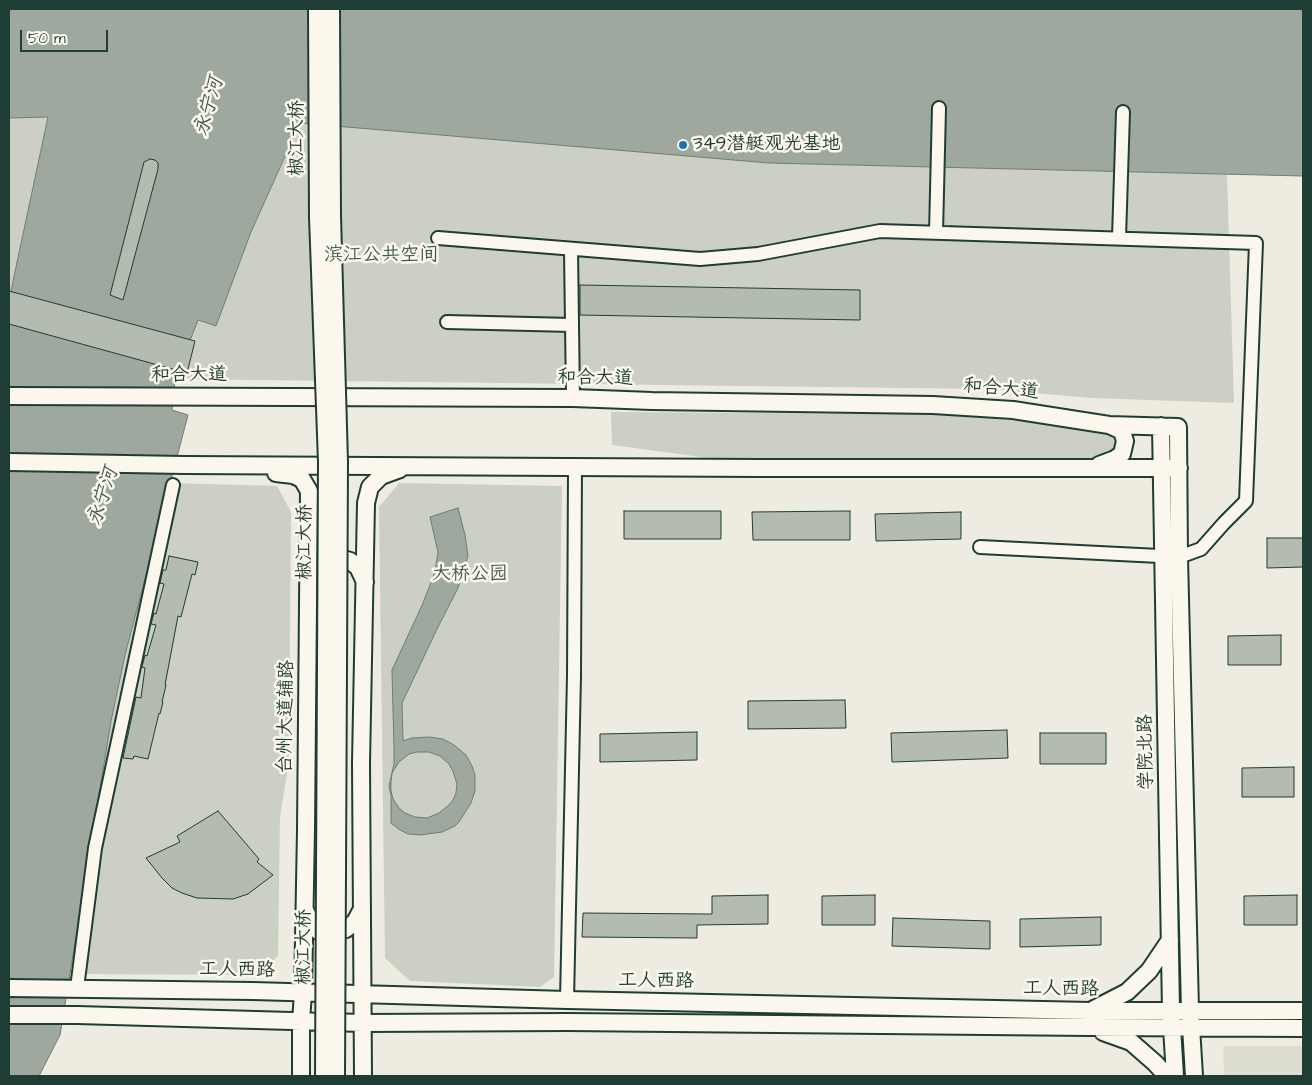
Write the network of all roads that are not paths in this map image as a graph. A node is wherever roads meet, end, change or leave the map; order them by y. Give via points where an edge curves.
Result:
1 (317, 9) edge
2 (331, 9) edge
3 (939, 108) dead end
4 (1122, 112) dead end
5 (936, 233) junction
6 (438, 238) dead end
7 (1119, 238) junction
8 (571, 250) junction
9 (447, 322) dead end
10 (572, 325) junction
11 (9, 396) edge
12 (573, 398) junction
13 (1109, 425) junction
14 (1161, 426) junction
15 (1178, 427) joint
16 (9, 462) edge
17 (192, 465) junction
18 (408, 466) junction
19 (575, 467) junction
20 (1089, 468) junction
21 (1161, 468) junction
22 (1179, 468) junction
23 (173, 485) dead end
24 (980, 547) dead end
25 (1171, 557) junction
26 (309, 578) junction
27 (365, 582) junction
28 (304, 908) junction
29 (362, 908) junction
30 (1170, 940) junction
31 (9, 988) edge
32 (77, 988) junction
33 (220, 990) junction
34 (303, 993) junction
35 (363, 994) junction
36 (451, 996) junction
37 (566, 1000) junction
38 (1190, 1010) junction
39 (1091, 1011) junction
40 (1171, 1011) junction
41 (1303, 1011) edge
42 (9, 1015) edge
43 (221, 1019) junction
44 (300, 1020) junction
45 (448, 1022) junction
46 (363, 1023) junction
47 (1091, 1028) junction
48 (1172, 1028) junction
49 (1191, 1028) junction
50 (1303, 1028) edge
51 (300, 1076) edge
52 (324, 1076) edge
53 (336, 1076) edge
54 (363, 1076) edge
55 (1167, 1076) edge
56 (1175, 1076) edge
57 (1194, 1076) edge

1 - 52 main road, 椒江大桥, bridge via 318,217 326,462
2 - 53 main road, 椒江大桥, bridge via 332,216 339,462
3 - 5 street
4 - 7 street
5 - 7 street
5 - 8 street via 880,231 758,254 700,260
6 - 8 street
7 - 25 street via 1256,243 1246,501 1201,549
8 - 10 street
9 - 10 street
10 - 12 street
11 - 12 main road, 和合大道
12 - 13 main road, 和合大道 via 933,405 1013,410
13 - 14 main road, 和合大道
13 - 20 main road via 1122,431 1125,441 1122,454
14 - 15 main road, 和合大道
14 - 21 main road, 学院北路
15 - 22 main road, 学院北路
16 - 17 main road
17 - 18 main road
17 - 26 main road, 台州大道辅路 via 236,473 286,474 302,479 309,491
18 - 19 main road
18 - 27 main road via 381,476 370,487 366,503
19 - 20 main road
19 - 37 street via 574,686
20 - 21 main road
21 - 22 main road
21 - 25 main road, 学院北路
22 - 25 main road, 学院北路
23 - 32 street via 96,848
24 - 25 street
25 - 30 main road, 学院北路
25 - 38 main road, 学院北路
26 - 27 main road via 314,564 322,558 334,556 358,567
26 - 28 main road, 台州大道辅路
27 - 29 main road
28 - 29 main road via 318,931 332,933 355,922
28 - 34 main road, 台州大道辅路
29 - 35 main road
30 - 39 main road via 1149,971 1127,992
30 - 40 main road, 学院北路
31 - 32 main road, 工人西路
32 - 33 main road, 工人西路
33 - 34 main road, 工人西路
33 - 43 main road via 234,1007 232,1014
34 - 35 main road, 工人西路
34 - 44 main road, 台州大道辅路
35 - 36 main road, 工人西路
35 - 46 main road
36 - 37 main road, 工人西路
36 - 45 main road via 438,1002 434,1010
37 - 39 main road, 工人西路
38 - 40 main road, 工人西路
38 - 41 main road, 工人西路
38 - 49 main road, 学院北路
39 - 40 main road, 工人西路
40 - 48 main road, 学院北路
42 - 43 main road, 工人西路
43 - 44 main road, 工人西路
44 - 46 main road, 工人西路
44 - 51 main road, 台州大道辅路
45 - 46 main road, 工人西路
45 - 47 main road, 工人西路
46 - 54 main road
47 - 48 main road, 工人西路
47 - 55 main road via 1131,1042
48 - 49 main road, 工人西路
48 - 56 main road, 学院北路
49 - 50 main road, 工人西路
49 - 57 main road, 学院北路

